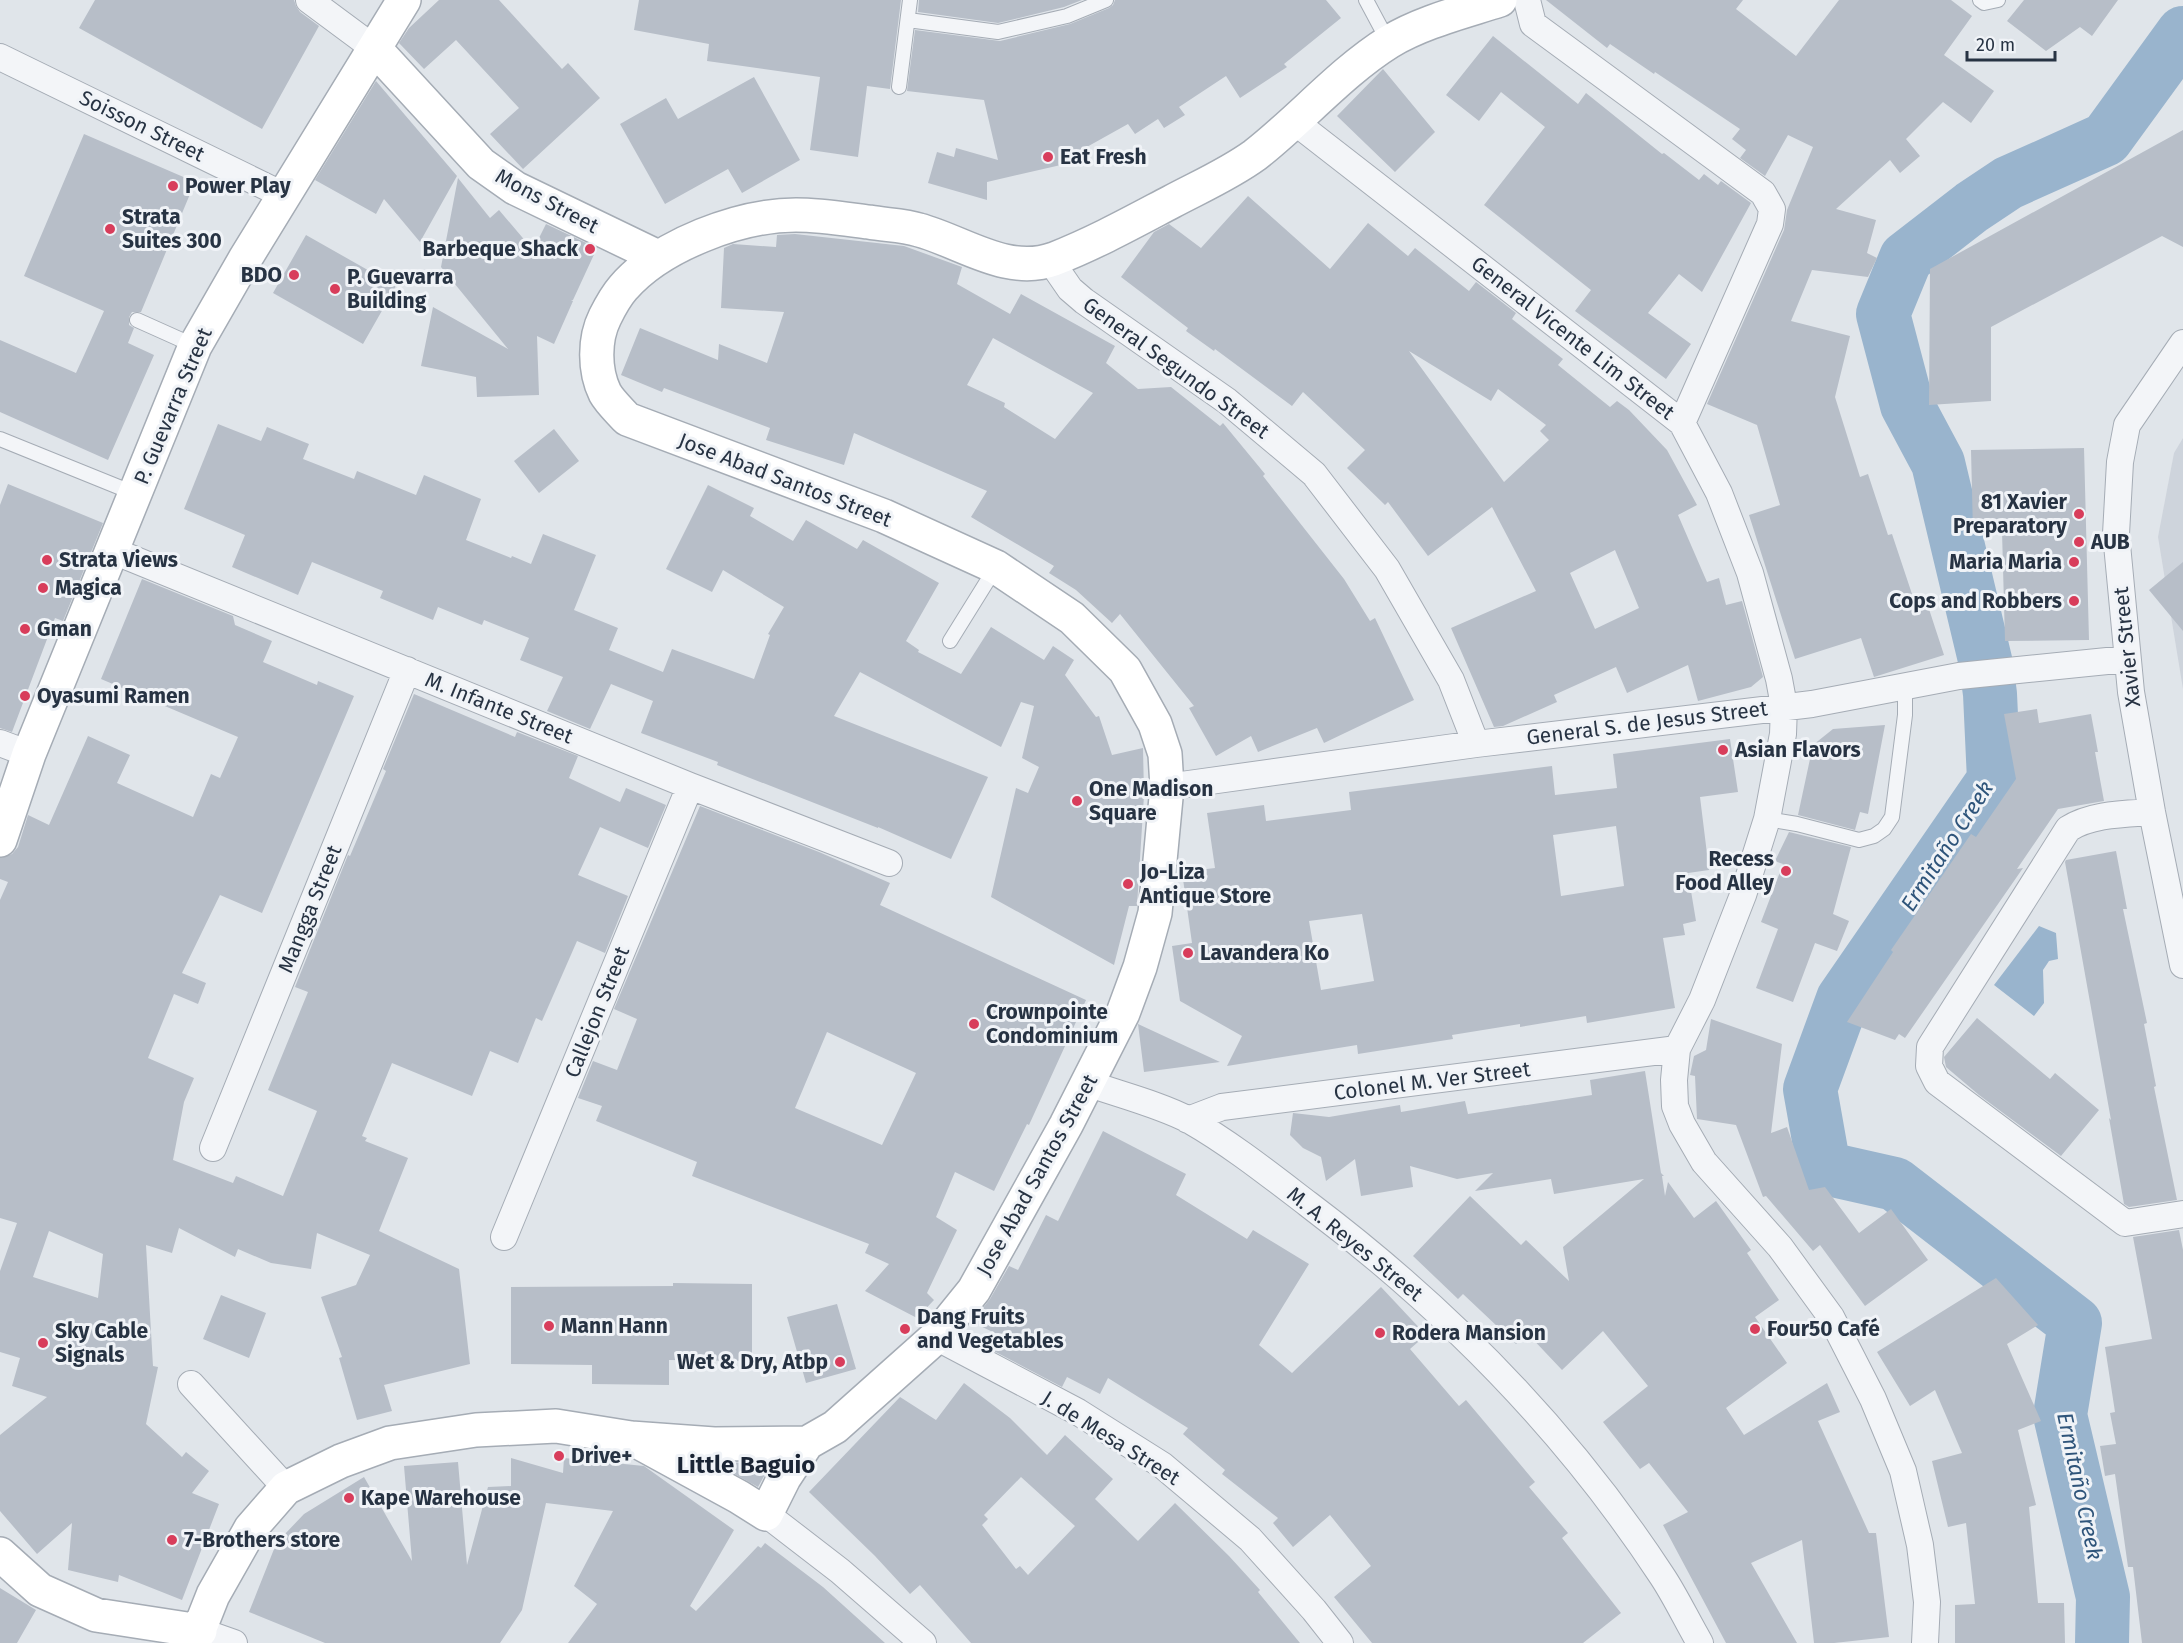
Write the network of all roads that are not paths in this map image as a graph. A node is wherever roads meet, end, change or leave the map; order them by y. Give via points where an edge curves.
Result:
1 (309, 0) edge
2 (404, 0) edge
3 (910, 0) edge
4 (1106, 0) edge
5 (1366, 0) edge
6 (1500, 0) edge
7 (1527, 0) edge
8 (1980, 0) edge
9 (1998, 0) edge
10 (908, 20) junction
11 (1389, 43) junction
12 (375, 49) junction
13 (0, 57) edge
14 (899, 87) dead end
15 (1295, 122) junction
16 (283, 195) junction
17 (658, 257) junction
18 (1050, 260) junction
19 (138, 320) dead end
20 (2183, 342) edge
21 (195, 346) junction
22 (1682, 423) junction
23 (0, 439) edge
24 (135, 494) junction
25 (111, 550) junction
26 (996, 567) junction
27 (950, 641) dead end
28 (2127, 659) junction
29 (407, 670) junction
30 (1905, 686) junction
31 (1784, 706) junction
32 (1476, 744) junction
33 (15, 748) edge
34 (690, 786) junction
35 (1167, 787) junction
36 (2152, 812) junction
37 (1767, 819) junction
38 (0, 840) edge
39 (889, 863) dead end
40 (2183, 965) edge
41 (1677, 1049) junction
42 (1087, 1083) junction
43 (1188, 1120) junction
44 (213, 1148) dead end
45 (2183, 1214) edge
46 (504, 1237) dead end
47 (936, 1337) junction
48 (191, 1384) dead end
49 (631, 1438) junction
50 (807, 1443) junction
51 (286, 1488) junction
52 (766, 1514) junction
53 (0, 1554) edge
54 (197, 1637) edge
55 (234, 1643) edge
56 (923, 1643) edge
57 (1340, 1643) edge
58 (1700, 1643) edge
59 (1925, 1643) edge

1 - 12 street
2 - 12 street, P. Guevarra Street
3 - 10 lane
4 - 10 lane via 1067,16 998,32
5 - 11 lane
6 - 11 street, Jose Abad Santos Street via 1418,28
7 - 22 street via 1533,24 1763,193 1772,209 1770,224
8 - 9 lane
10 - 14 lane
11 - 15 street, Jose Abad Santos Street
12 - 16 street, P. Guevarra Street
12 - 17 street, Mons Street via 481,164 514,188
13 - 16 street, Soisson Street
15 - 18 street, Jose Abad Santos Street via 1216,178 1112,233
15 - 22 street, General Vicente Lim Street
16 - 21 street, P. Guevarra Street
17 - 18 street, Jose Abad Santos Street via 691,238 761,218 795,215 918,229 1000,260 1027,265
17 - 26 street, Jose Abad Santos Street via 623,288 604,319 596,345 606,394 627,419 884,516
18 - 32 street, General Segundo Street via 1070,289 1084,301 1227,401 1314,474 1388,569 1451,680
19 - 21 lane
20 - 28 street, Xavier Street via 2127,425 2120,462 2116,534
21 - 24 street, P. Guevarra Street
22 - 31 street, General Vicente Lim Street via 1719,493 1750,573
23 - 24 lane
24 - 25 street, P. Guevarra Street
25 - 29 street, M. Infante Street
25 - 33 street, P. Guevarra Street
26 - 27 lane
26 - 35 street, Jose Abad Santos Street via 1072,618 1125,670 1155,724 1165,754
28 - 30 street, General S. de Jesus Street via 1959,676
28 - 36 street, Xavier Street
29 - 34 street, M. Infante Street
29 - 44 street, Mangga Street
30 - 31 street, General S. de Jesus Street
30 - 37 lane via 1892,817 1884,829 1859,840
31 - 32 street, General S. de Jesus Street
31 - 37 street, General Vicente Lim Street via 1783,734
32 - 35 street, General S. de Jesus Street
33 - 38 street, P. Guevarra Street
34 - 39 street, M. Infante Street
34 - 46 street, Callejon Street
35 - 42 street, Jose Abad Santos Street via 1155,913 1123,1013
36 - 40 street, Xavier Street
36 - 45 street via 2079,822 2068,829 1930,1047 1929,1066 1937,1082 2125,1223
37 - 41 street, General Vicente Lim Street via 1706,990
41 - 43 street, Colonel M. Ver Street via 1222,1107
41 - 59 street, General Vicente Lim Street via 1674,1080 1682,1124 1704,1162 1779,1247 1831,1317 1895,1450 1920,1545 1927,1602
42 - 43 street, M. A. Reyes Street
42 - 47 street, Jose Abad Santos Street via 974,1290
43 - 58 street, M. A. Reyes Street via 1254,1163 1388,1267 1519,1392 1571,1454 1662,1577
47 - 50 street, Jose Abad Santos Street via 835,1427
47 - 57 street, J. de Mesa Street via 1078,1412 1162,1465 1250,1539
48 - 51 street
49 - 50 street, Jose Abad Santos Street via 714,1444
49 - 51 street, Jose Abad Santos Street via 556,1426 476,1430 390,1443
49 - 52 street, Jose Abad Santos Street
50 - 52 street, Jose Abad Santos Street
51 - 54 street, Jose Abad Santos Street via 250,1528 213,1595
52 - 56 street
53 - 54 street via 40,1590 96,1616
54 - 55 street

